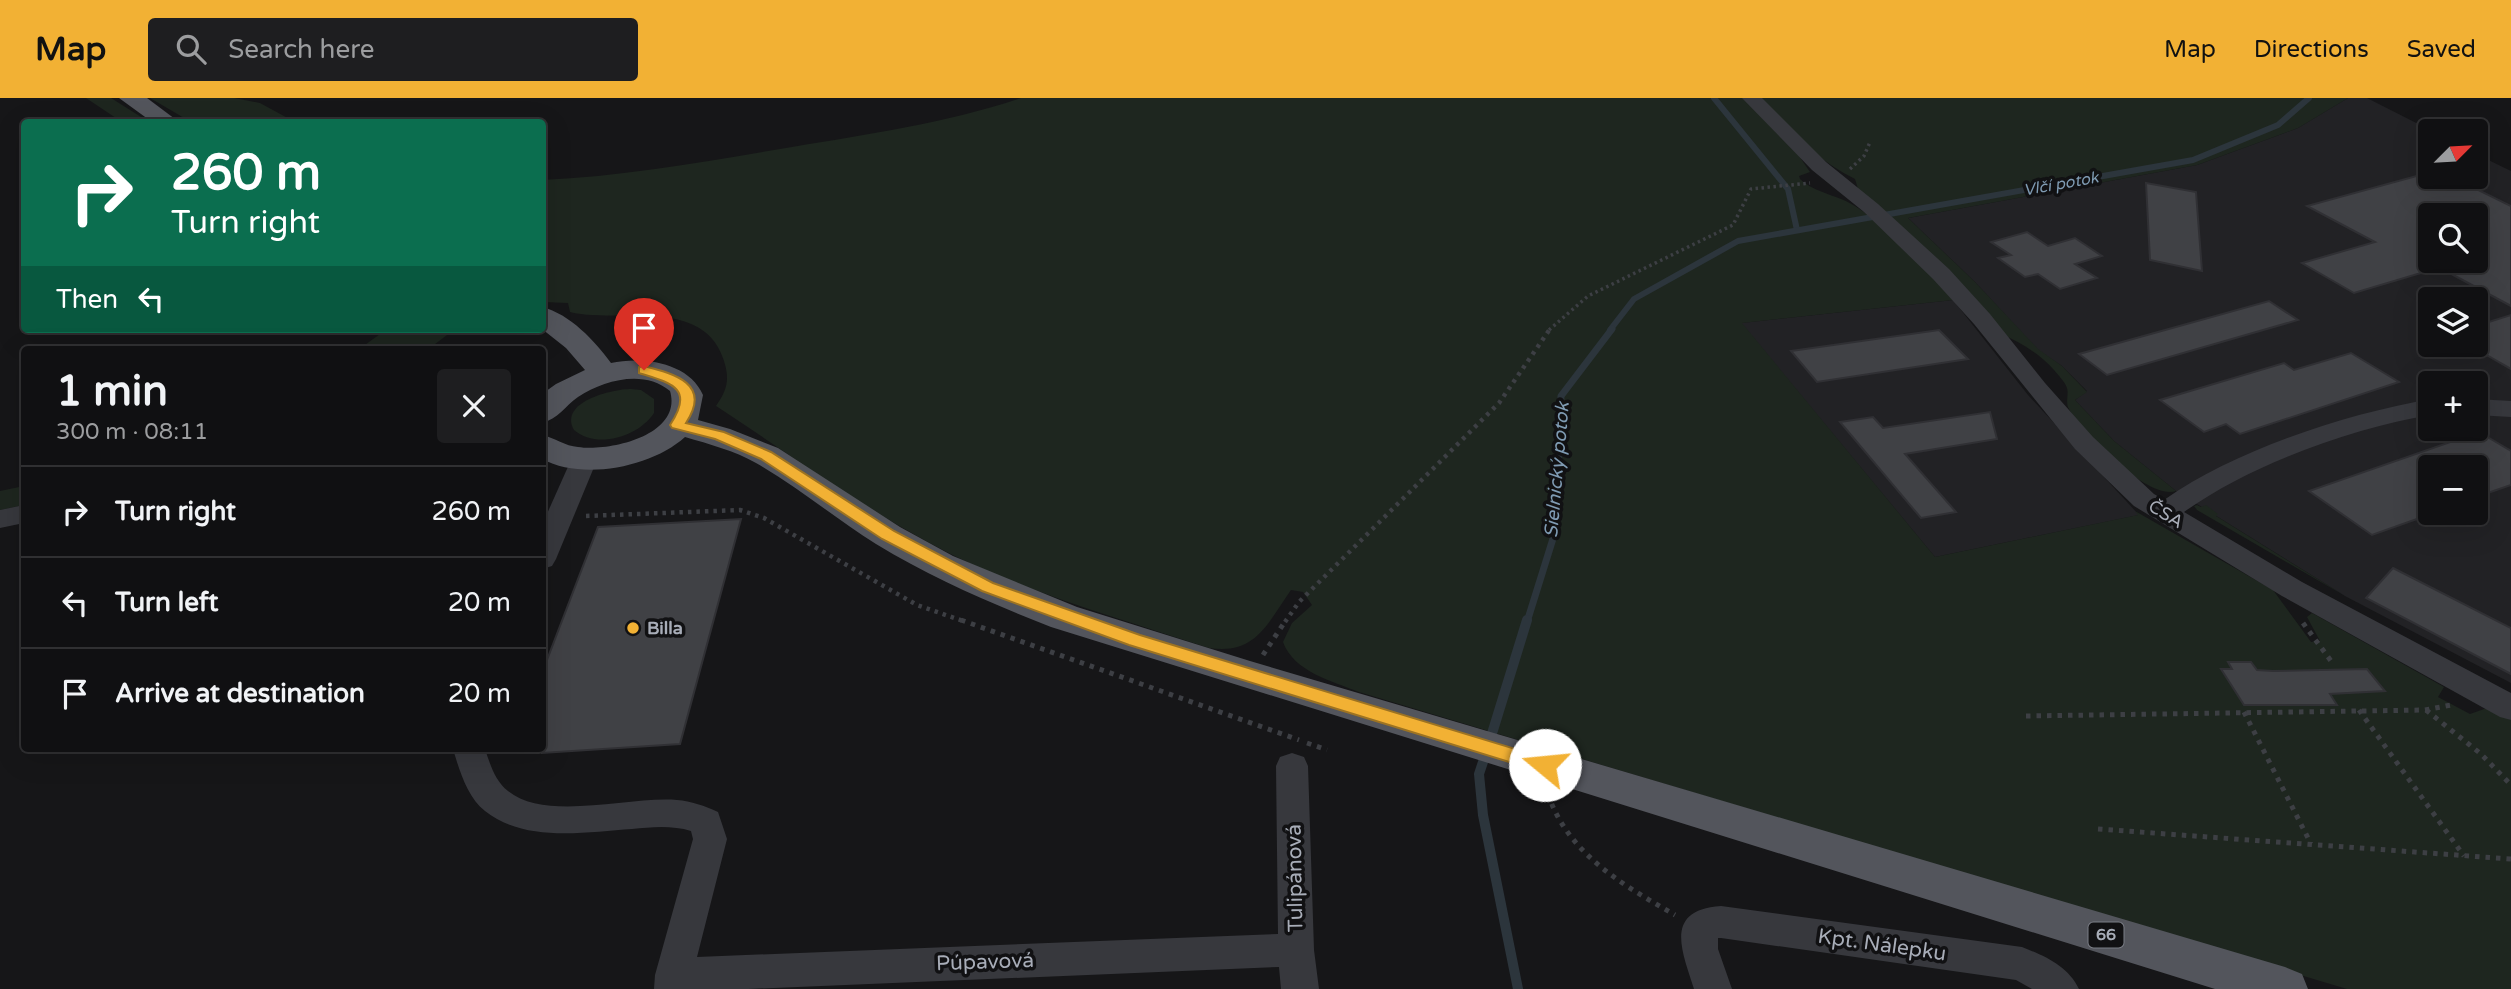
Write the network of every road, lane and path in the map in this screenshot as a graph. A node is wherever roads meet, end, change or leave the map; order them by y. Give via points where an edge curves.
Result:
1 (131, 98) edge
2 (1751, 98) edge
3 (162, 119) edge
4 (1870, 142) dead end
5 (1832, 178) junction
6 (1797, 184) dead end
7 (546, 319) edge
8 (603, 374) junction
9 (2488, 408) edge
10 (546, 409) edge
11 (2418, 409) edge
12 (2511, 409) edge
13 (677, 425) junction
14 (546, 447) edge
15 (584, 460) junction
16 (2164, 513) junction
17 (21, 515) edge
18 (560, 517) junction
19 (0, 519) edge
20 (546, 550) edge
21 (1250, 676) junction
22 (2476, 690) junction
23 (2511, 708) edge
24 (2358, 710) junction
25 (2426, 710) junction
26 (2244, 712) junction
27 (2026, 716) dead end
28 (1327, 750) dead end
29 (470, 752) edge
30 (1536, 763) junction
31 (1292, 766) dead end
32 (2511, 785) edge
33 (2098, 829) dead end
34 (2311, 844) junction
35 (2464, 856) junction
36 (2511, 859) edge
37 (1699, 929) junction
38 (1296, 950) junction
39 (673, 982) edge
40 (1300, 989) edge
41 (1713, 989) edge
42 (2060, 989) edge
43 (2285, 989) edge

1 - 3 main road
2 - 5 street, ČSA
4 - 5 path via 1855,166
5 - 16 street, ČSA via 1894,228 1982,319 2084,443
6 - 21 path via 1751,189 1733,225 1588,296 1553,325 1499,403 1299,602
7 - 8 main road via 572,336
8 - 10 main road via 564,391
8 - 13 main road via 644,370 676,379 688,400
9 - 12 street
11 - 16 street via 2261,456
13 - 15 main road via 657,442 630,454
13 - 21 main road, 66 via 766,455 888,535 987,587 1063,617
14 - 15 main road via 559,455
15 - 18 street
16 - 22 street, ČSA
17 - 19 street
18 - 20 street
18 - 28 path via 740,510 764,517 917,605
21 - 30 main road, 66
22 - 23 street, ČSA
22 - 25 path via 2452,705
24 - 25 path
24 - 26 path
24 - 35 path
25 - 32 path
26 - 27 path
26 - 34 path
29 - 39 street via 478,777 496,800 523,816 663,813 691,814 706,822 710,839
30 - 37 path via 1564,830 1591,858 1628,888
30 - 43 main road, 66
31 - 38 street, Tulipánová
33 - 34 path
34 - 35 path
35 - 36 path
37 - 41 street via 1700,949
37 - 42 street, Kpt. Nálepku via 1721,922 2022,964
38 - 39 street, Púpavová
38 - 40 street, Tulipánová

